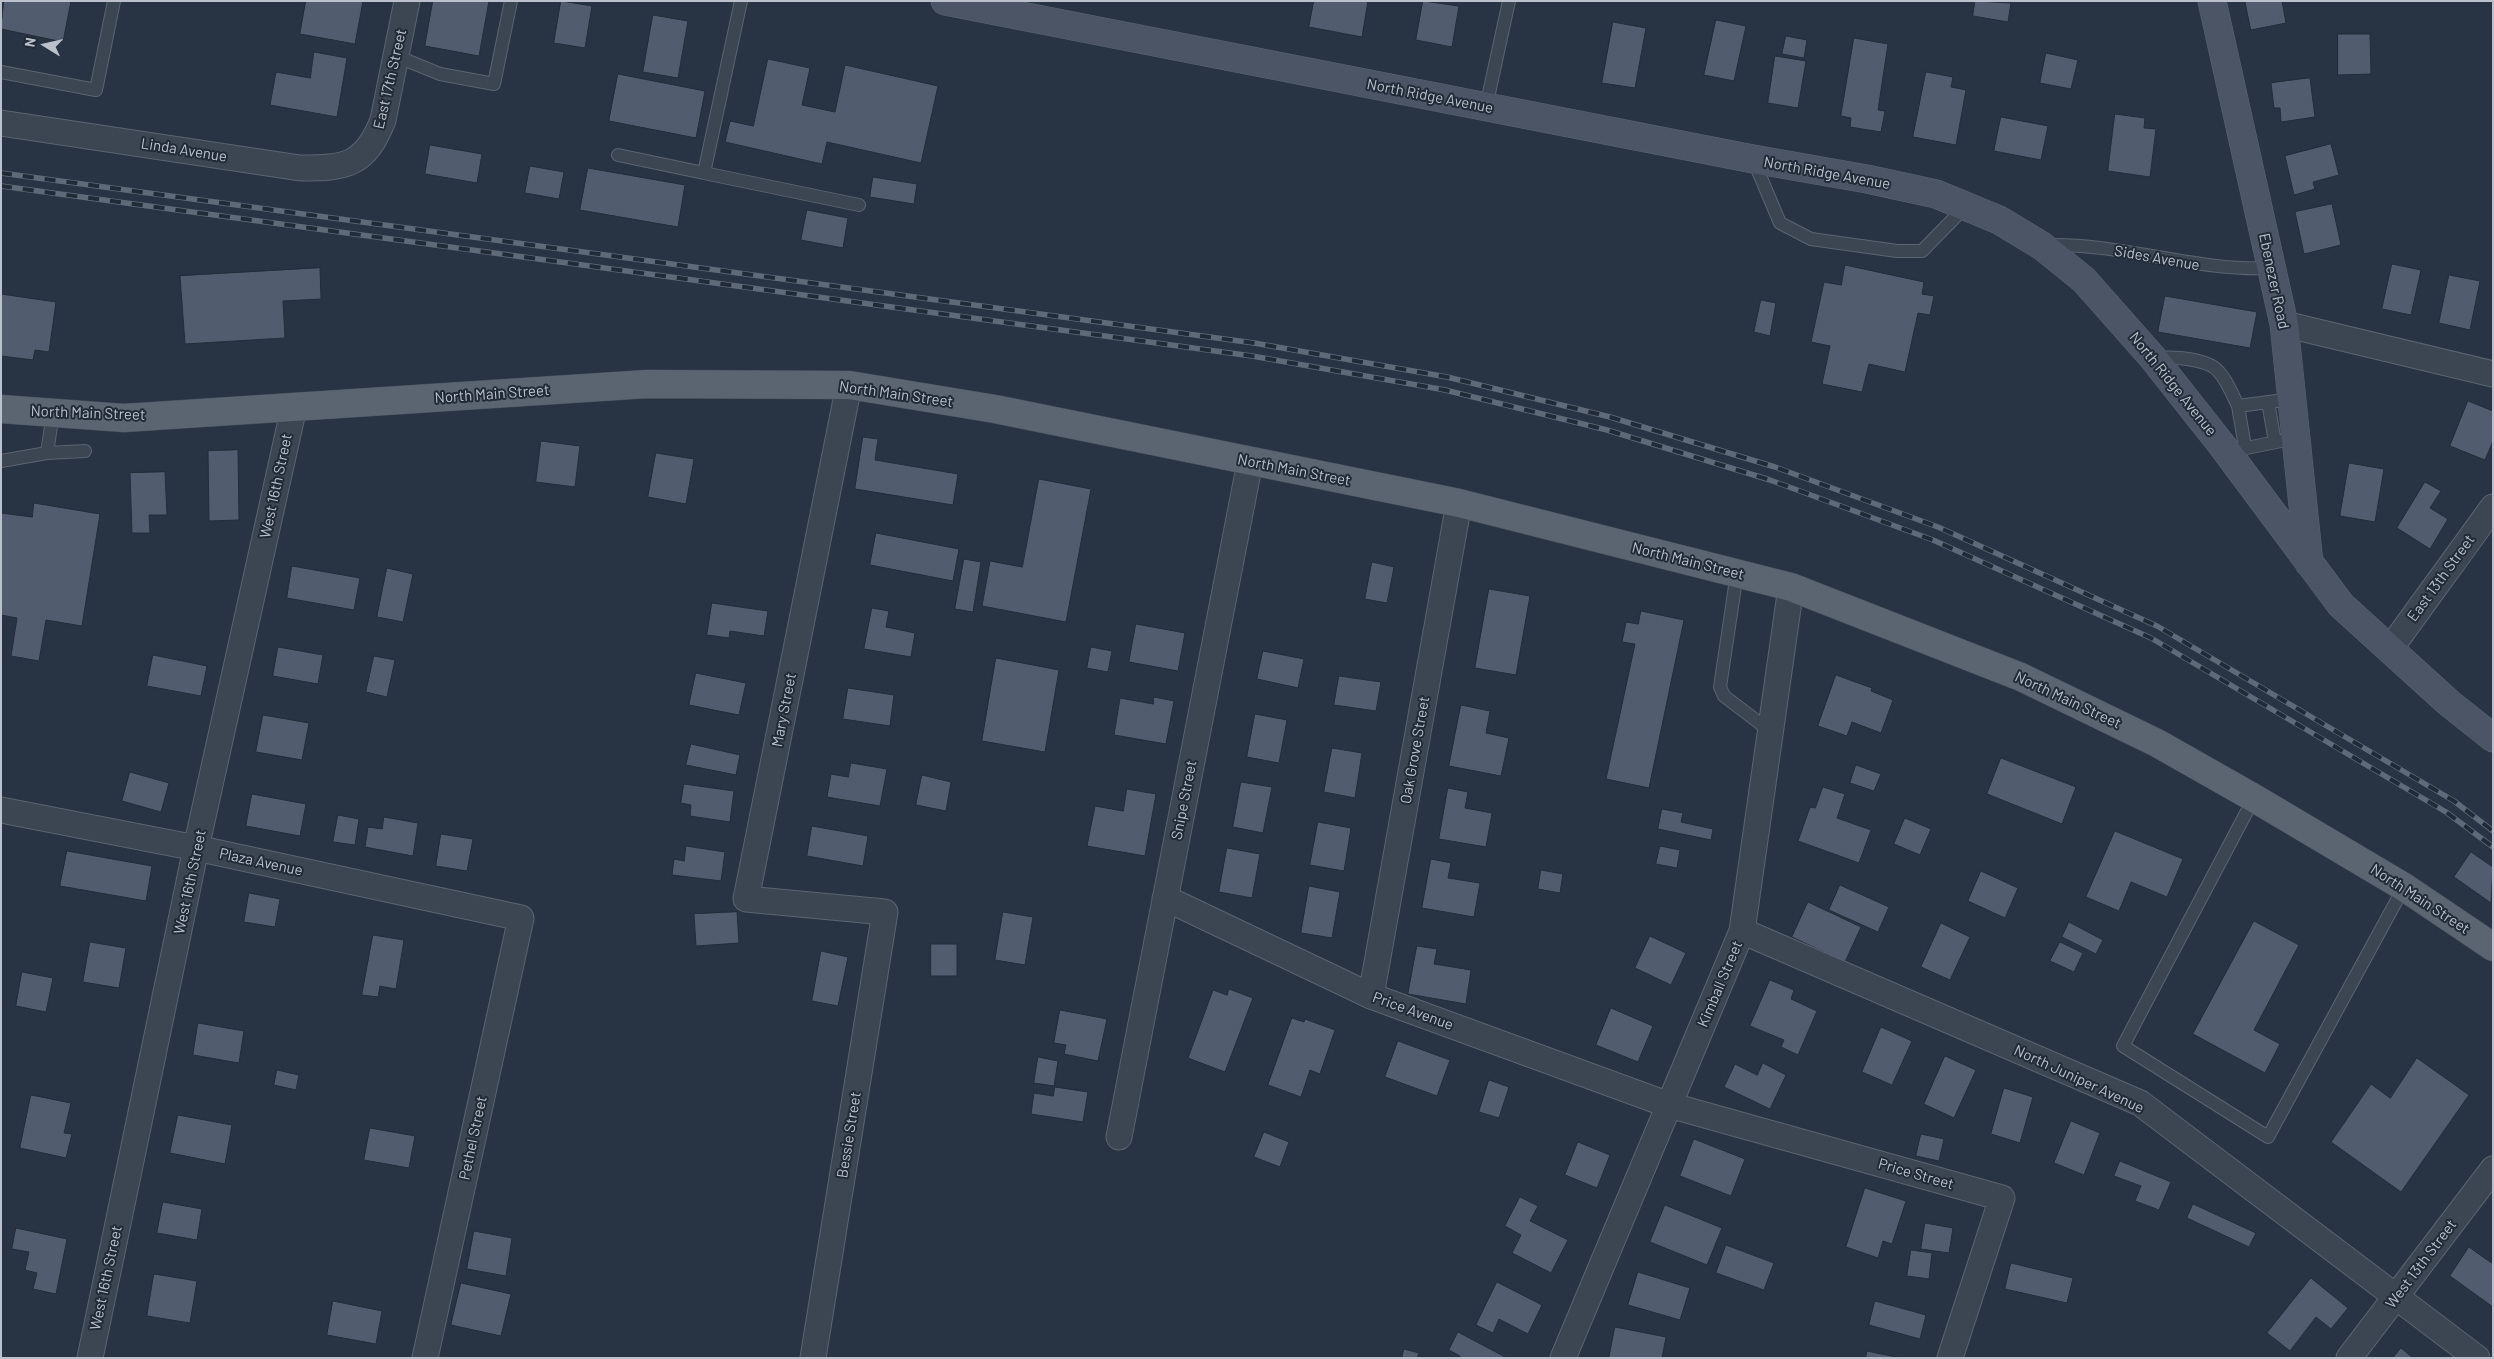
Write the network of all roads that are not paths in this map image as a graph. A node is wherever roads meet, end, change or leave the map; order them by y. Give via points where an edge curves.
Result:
1 (114, 1) edge
2 (407, 1) edge
3 (511, 1) edge
4 (741, 1) edge
5 (945, 1) edge
6 (1509, 1) edge
7 (2212, 1) edge
8 (993, 6) edge
9 (396, 56) junction
10 (1, 72) edge
11 (1486, 107) junction
12 (1, 123) edge
13 (365, 154) joint
14 (618, 155) dead end
15 (1753, 159) junction
16 (704, 173) junction
17 (858, 205) dead end
18 (1966, 206) junction
19 (2042, 246) junction
20 (2272, 268) junction
21 (2284, 324) junction
22 (2153, 358) junction
23 (2493, 374) edge
24 (849, 385) junction
25 (2280, 400) junction
26 (2238, 406) junction
27 (294, 407) junction
28 (1, 409) edge
29 (53, 413) junction
30 (2286, 440) junction
31 (2236, 449) junction
32 (84, 451) dead end
33 (47, 453) junction
34 (1, 462) edge
35 (1250, 462) junction
36 (1460, 503) junction
37 (2493, 507) edge
38 (2309, 564) junction
39 (1737, 573) junction
40 (1791, 586) junction
41 (2390, 649) junction
42 (1770, 731) junction
43 (2493, 738) edge
44 (2254, 798) junction
45 (1, 810) edge
46 (196, 848) junction
47 (2404, 887) junction
48 (1165, 898) junction
49 (885, 912) joint
50 (521, 918) joint
51 (1742, 931) junction
52 (2493, 946) edge
53 (1371, 996) junction
54 (1669, 1105) junction
55 (1119, 1138) dead end
56 (2493, 1169) edge
57 (2396, 1297) junction
58 (90, 1358) edge
59 (425, 1358) edge
60 (813, 1358) edge
61 (1563, 1358) edge
62 (1950, 1358) edge
63 (2349, 1358) edge
64 (2477, 1358) edge

1 - 10 lane via 96,90
2 - 9 street, East 17th Street
3 - 9 lane via 494,84 440,74
4 - 16 lane
5 - 8 street, North Ridge Avenue
6 - 11 lane
7 - 20 street, Ebenezer Road
8 - 11 street, North Ridge Avenue
9 - 13 street, East 17th Street via 383,120 376,139
11 - 15 street, North Ridge Avenue
12 - 13 street, Linda Avenue via 300,168 342,165
14 - 16 lane
15 - 18 street, North Ridge Avenue via 1936,194
15 - 18 lane via 1780,224 1811,239 1896,251 1922,251
16 - 17 lane
18 - 19 street, North Ridge Avenue via 1999,220
19 - 20 lane, Sides Avenue via 2101,248 2216,268
19 - 22 street, North Ridge Avenue via 2084,280
20 - 21 street, Ebenezer Road
21 - 23 street
21 - 25 street, Ebenezer Road
22 - 26 lane via 2177,356 2213,367
22 - 31 street, North Ridge Avenue
24 - 27 main road, North Main Street via 647,384
24 - 35 main road, North Main Street via 995,409
24 - 49 street, Mary Street via 746,899
25 - 26 lane
25 - 30 street, Ebenezer Road
26 - 31 lane
27 - 29 main road, North Main Street via 124,418
27 - 46 street, West 16th Street
28 - 29 main road, North Main Street
29 - 33 lane
30 - 31 lane
30 - 38 street, Ebenezer Road
31 - 38 street, North Ridge Avenue
32 - 33 lane
33 - 34 lane
35 - 36 main road, North Main Street
35 - 48 street, Snipe Street
36 - 39 main road, North Main Street
36 - 53 street, Oak Grove Street
37 - 41 street, East 13th Street
38 - 41 street, North Ridge Avenue via 2341,605
39 - 40 main road, North Main Street
39 - 42 lane via 1720,687 1724,696
40 - 42 street, Kimball Street
40 - 44 main road, North Main Street via 2021,677 2157,743
41 - 43 street, North Ridge Avenue
42 - 51 street, Kimball Street
44 - 47 main road, North Main Street
44 - 47 lane via 2123,1046 2268,1137
45 - 46 street, Plaza Avenue
46 - 50 street, Plaza Avenue
46 - 58 street, West 16th Street
47 - 52 main road, North Main Street
48 - 53 street, Price Avenue
48 - 55 street, Snipe Street
49 - 60 street, Bessie Street
50 - 59 street, Pethel Street
51 - 54 street, Kimball Street
51 - 57 street, North Juniper Avenue via 2140,1104
53 - 54 street, Price Avenue
54 - 61 street, Kimball Street
54 - 62 street, Price Street via 2002,1198
56 - 57 street, West 13th Street
57 - 63 street, West 13th Street
57 - 64 street, North Juniper Avenue

